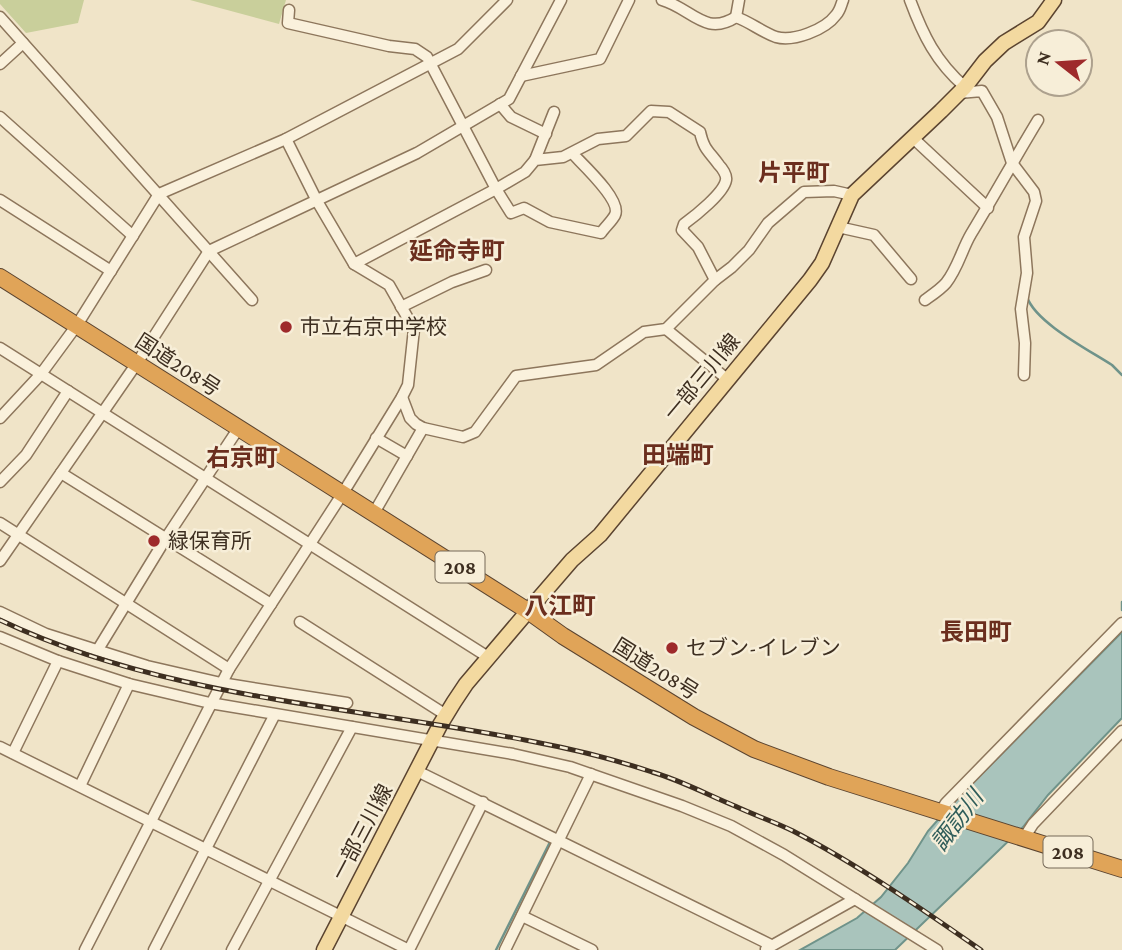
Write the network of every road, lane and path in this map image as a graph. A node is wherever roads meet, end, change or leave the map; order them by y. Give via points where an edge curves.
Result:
1 (507, 0) edge
2 (561, 0) edge
3 (629, 0) edge
4 (662, 0) edge
5 (739, 0) edge
6 (843, 0) edge
7 (910, 0) edge
8 (918, 0) edge
9 (1054, 0) edge
10 (289, 10) dead end
11 (0, 17) edge
12 (736, 17) junction
13 (23, 43) junction
14 (932, 52) junction
15 (430, 63) junction
16 (0, 64) edge
17 (521, 76) junction
18 (962, 90) junction
19 (500, 104) junction
20 (554, 112) dead end
21 (0, 117) edge
22 (1038, 120) dead end
23 (462, 125) junction
24 (546, 134) junction
25 (913, 138) junction
26 (286, 139) junction
27 (572, 153) junction
28 (536, 160) junction
29 (1012, 163) junction
30 (496, 189) junction
31 (159, 194) junction
32 (852, 195) junction
33 (0, 200) edge
34 (317, 201) junction
35 (988, 208) junction
36 (838, 227) junction
37 (133, 236) junction
38 (209, 251) junction
39 (354, 264) junction
40 (486, 270) dead end
41 (111, 271) junction
42 (0, 277) edge
43 (715, 279) junction
44 (911, 279) dead end
45 (252, 300) dead end
46 (925, 300) dead end
47 (401, 307) junction
48 (77, 326) junction
49 (666, 329) junction
50 (0, 348) edge
51 (137, 363) junction
52 (41, 374) junction
53 (1024, 375) dead end
54 (727, 379) junction
55 (68, 391) junction
56 (402, 397) junction
57 (102, 413) junction
58 (0, 418) edge
59 (423, 428) junction
60 (238, 429) junction
61 (376, 438) junction
62 (407, 456) junction
63 (61, 473) junction
64 (205, 479) junction
65 (0, 482) edge
66 (343, 494) junction
67 (374, 513) junction
68 (0, 523) edge
69 (19, 534) junction
70 (166, 538) junction
71 (309, 543) junction
72 (0, 561) edge
73 (126, 603) junction
74 (271, 604) junction
75 (528, 611) junction
76 (0, 612) edge
77 (300, 622) dead end
78 (1122, 623) edge
79 (1, 640) edge
80 (97, 651) junction
81 (488, 657) junction
82 (58, 661) junction
83 (229, 669) junction
84 (221, 683) junction
85 (129, 684) junction
86 (210, 703) junction
87 (347, 703) dead end
88 (446, 715) junction
89 (274, 716) junction
90 (352, 727) junction
91 (1122, 731) edge
92 (433, 740) junction
93 (0, 747) edge
94 (13, 754) junction
95 (417, 771) junction
96 (591, 774) junction
97 (80, 786) junction
98 (483, 802) junction
99 (944, 812) junction
100 (150, 822) junction
101 (1020, 836) junction
102 (560, 840) junction
103 (207, 850) junction
104 (1122, 869) edge
105 (270, 881) junction
106 (855, 899) junction
107 (342, 916) junction
108 (522, 916) junction
109 (768, 948) edge
110 (930, 948) edge
111 (85, 950) edge
112 (154, 950) edge
113 (232, 950) edge
114 (324, 950) edge
115 (409, 950) edge
116 (505, 950) edge
117 (592, 950) edge

1 - 15 street via 457,49
2 - 17 street
3 - 17 street via 600,59
4 - 12 street via 714,25
5 - 12 street
6 - 12 street via 828,22 785,39
7 - 14 street
8 - 14 street
9 - 18 main road, 一部三川線 via 1038,22 985,61
10 - 15 street via 288,23 415,49
11 - 13 street
13 - 16 street
13 - 31 street
14 - 18 street
15 - 23 street
15 - 26 street
17 - 19 street via 509,99
18 - 25 main road, 一部三川線
18 - 29 street via 982,91 997,117
19 - 23 street
19 - 24 street via 510,117
20 - 24 street
21 - 37 street
22 - 29 street
23 - 30 street
23 - 34 street via 417,153
24 - 28 street
25 - 32 main road, 一部三川線
25 - 35 street
26 - 31 street
26 - 34 street
27 - 28 street
27 - 30 street via 615,206 615,216 601,233 550,222 524,208 510,213
27 - 43 street via 598,139 626,136 651,111 669,112 700,132 703,147 726,181 682,230 698,247
28 - 30 street
29 - 35 street
29 - 53 street via 1036,201 1024,237
30 - 39 street
31 - 37 street
31 - 38 street
32 - 36 main road, 一部三川線
32 - 43 street via 804,192 768,223 733,267
33 - 41 street
34 - 38 street
34 - 39 street
35 - 46 street via 945,284
36 - 44 street via 874,235
36 - 54 main road, 一部三川線 via 810,280
37 - 41 street
38 - 45 street
38 - 51 street
39 - 47 street via 389,285
40 - 47 street
41 - 48 street
42 - 48 highway, 国道208号 / 208
43 - 49 street
47 - 56 street via 414,329 408,385
48 - 51 highway, 国道208号 / 208
48 - 52 street
49 - 54 street
49 - 59 street via 644,331 596,365 516,376 475,432 463,437
50 - 52 street
51 - 57 street
51 - 60 highway, 国道208号 / 208
52 - 55 street
52 - 58 street
54 - 75 main road, 一部三川線 via 600,535
55 - 57 street
55 - 65 street via 26,455
56 - 59 street via 410,418
56 - 61 street
57 - 63 street
57 - 64 street
59 - 62 street
60 - 64 street
60 - 66 highway, 国道208号 / 208
61 - 62 street
61 - 66 street
62 - 67 street
63 - 69 street
63 - 70 street
64 - 70 street
64 - 71 street
66 - 67 highway, 国道208号 / 208
66 - 71 street
67 - 75 highway, 国道208号 / 208
68 - 69 street
69 - 72 street
69 - 73 street
70 - 73 street
70 - 74 street
71 - 74 street
71 - 81 street
73 - 80 street
73 - 83 street
74 - 83 street
75 - 81 main road, 一部三川線
75 - 99 highway, 国道208号 / 208 via 694,717 754,749
76 - 80 street
77 - 88 street
78 - 99 street via 946,803
79 - 82 street
80 - 84 street
81 - 88 main road, 一部三川線
82 - 85 street
82 - 94 street
83 - 84 street
84 - 86 street
84 - 87 street
85 - 86 street
85 - 97 street
86 - 89 street
86 - 100 street
88 - 92 main road, 一部三川線
89 - 90 street
89 - 103 street
90 - 92 street
90 - 105 street
91 - 101 street
92 - 95 main road, 一部三川線
92 - 96 street via 543,760
93 - 94 street
94 - 97 street
95 - 98 street
95 - 107 main road, 一部三川線
96 - 102 street
96 - 106 street via 731,827
97 - 100 street
98 - 102 street
98 - 115 street
99 - 101 highway, 国道208号 / 208
100 - 103 street
100 - 111 street
101 - 104 highway, 国道208号 / 208
102 - 108 street
102 - 109 street
103 - 105 street
103 - 112 street
105 - 107 street
105 - 113 street
106 - 109 street
106 - 110 street
107 - 114 main road, 一部三川線
107 - 115 street
108 - 116 street
108 - 117 street

